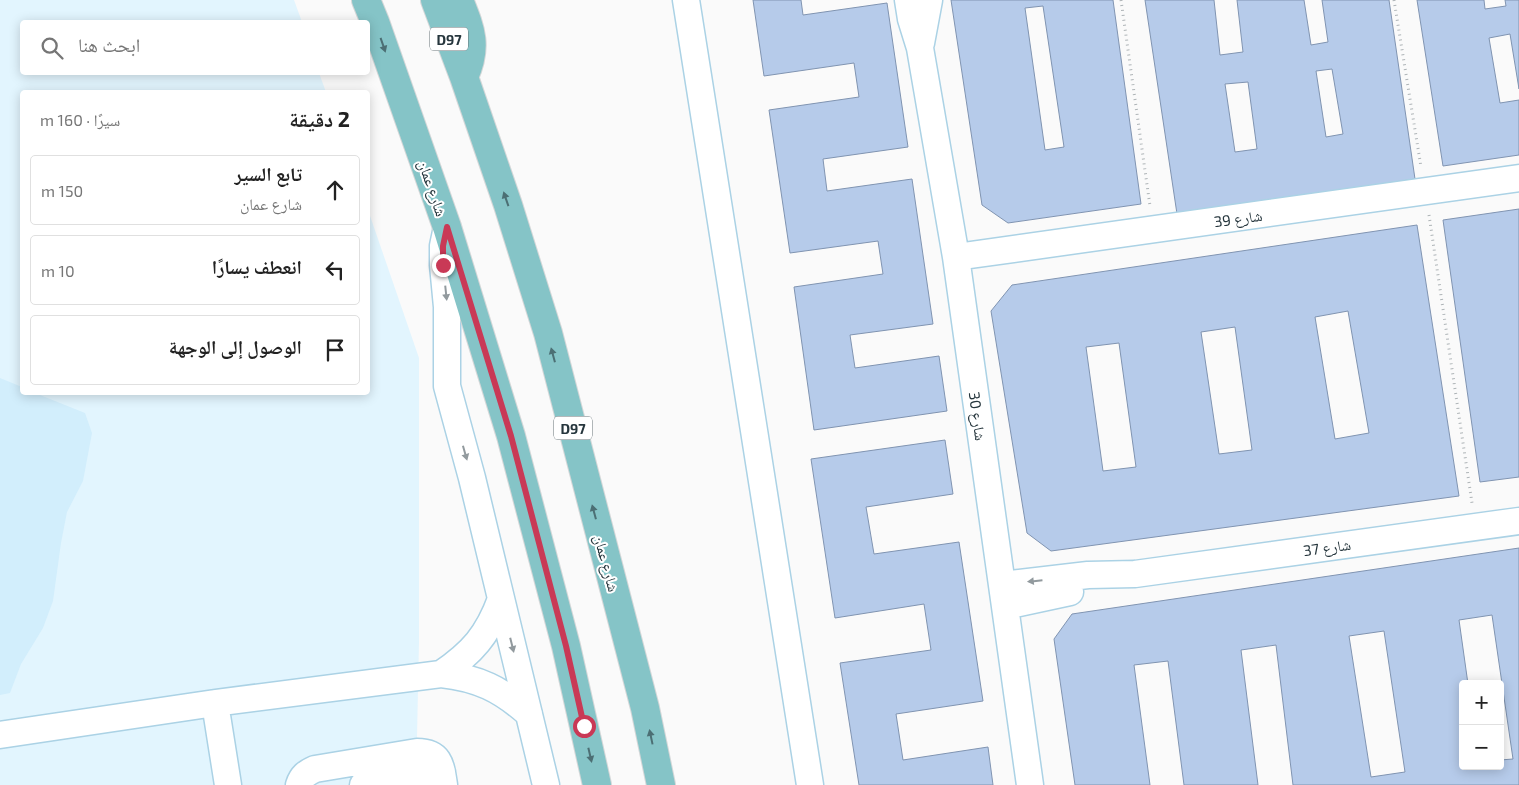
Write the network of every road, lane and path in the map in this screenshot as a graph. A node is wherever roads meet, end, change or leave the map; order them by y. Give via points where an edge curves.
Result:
1 (366, 0) edge
2 (435, 0) edge
3 (459, 0) edge
4 (686, 0) edge
5 (908, 0) edge
6 (929, 0) edge
7 (1121, 0) edge
8 (1394, 0) edge
9 (920, 48) junction
10 (464, 77) junction
11 (1519, 178) edge
12 (1425, 191) junction
13 (447, 227) junction
14 (1154, 229) junction
15 (956, 257) junction
16 (1519, 521) edge
17 (1476, 527) junction
18 (1003, 595) junction
19 (501, 600) junction
20 (441, 674) junction
21 (215, 703) junction
22 (529, 714) junction
23 (0, 735) edge
24 (443, 778) edge
25 (228, 785) edge
26 (299, 785) edge
27 (363, 785) edge
28 (546, 785) edge
29 (597, 785) edge
30 (661, 785) edge
31 (810, 785) edge
32 (1030, 785) edge

1 -> 13 main road, شارع عمان
2 - 10 main road, شارع عمان / D97
3 - 10 main road via 471,32 473,48
4 - 31 street
5 - 9 street, شارع 30
6 - 9 street, شارع 30
7 - 14 path
8 - 12 path
9 - 15 street, شارع 30
30 -> 10 main road, شارع عمان / D97 via 645,708 548,333
11 - 12 street, شارع 39
12 - 14 street, شارع 39
12 - 17 path
13 -> 19 street via 443,246 447,386
13 -> 29 main road, شارع عمان via 511,436 566,646
14 - 15 street, شارع 39
15 - 18 street, شارع 30
16 - 17 street, شارع 37
17 - 18 street, شارع 37 via 1136,574 1090,588
18 - 32 street, شارع 30
19 - 20 street via 485,635 472,650
19 -> 22 street
20 - 21 street
20 - 22 street via 461,676 489,686
21 - 23 street
21 - 25 street
22 - 28 street
24 - 26 street via 440,763 434,756 417,752 315,769 307,772
24 - 27 street

